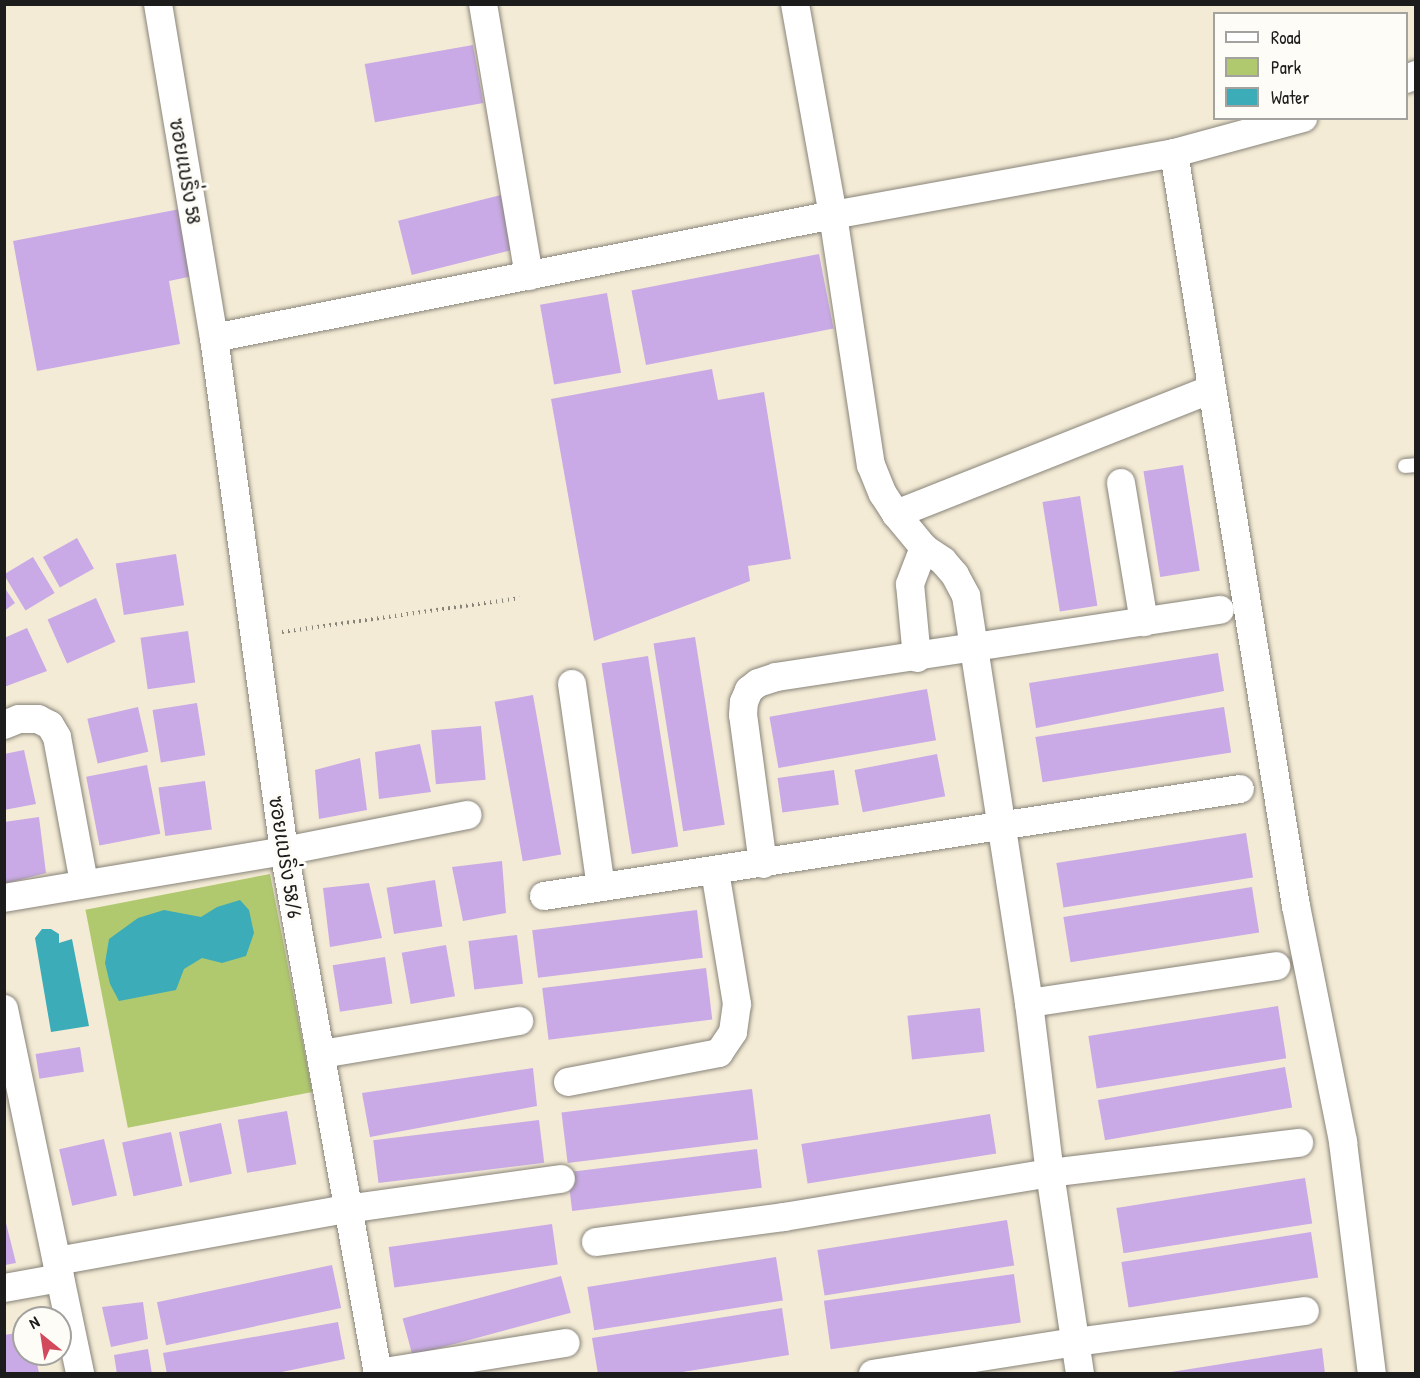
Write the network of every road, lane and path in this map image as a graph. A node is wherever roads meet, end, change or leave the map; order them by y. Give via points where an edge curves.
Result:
1 (158, 4) edge
2 (483, 4) edge
3 (795, 4) edge
4 (1296, 120) edge
5 (1174, 153) junction
6 (833, 216) junction
7 (529, 276) junction
8 (214, 338) junction
9 (1212, 388) junction
10 (1121, 483) dead end
11 (896, 514) junction
12 (924, 549) junction
13 (520, 598) dead end
14 (1220, 610) dead end
15 (1144, 622) junction
16 (255, 636) junction
17 (974, 649) junction
18 (917, 658) junction
19 (572, 684) dead end
20 (4, 724) edge
21 (1240, 789) dead end
22 (468, 815) dead end
23 (1000, 828) junction
24 (284, 851) junction
25 (763, 864) junction
26 (715, 871) junction
27 (84, 882) junction
28 (600, 887) junction
29 (544, 896) dead end
30 (4, 898) edge
31 (1276, 966) dead end
32 (1029, 1002) junction
33 (4, 1009) edge
34 (519, 1021) dead end
35 (322, 1054) junction
36 (568, 1082) dead end
37 (15, 1115) edge
38 (1299, 1143) dead end
39 (1050, 1173) junction
40 (561, 1179) dead end
41 (347, 1209) junction
42 (596, 1242) dead end
43 (58, 1270) junction
44 (4, 1288) edge
45 (1305, 1311) dead end
46 (1076, 1342) junction
47 (566, 1343) dead end
48 (378, 1373) edge
49 (80, 1374) edge
50 (873, 1374) edge
51 (1080, 1374) edge
52 (1372, 1374) edge

1 - 8 street, ซอยแบริ่ง 58
2 - 7 street
3 - 6 street
4 - 5 street
5 - 6 street
5 - 9 street
6 - 7 street
6 - 11 street via 870,465
7 - 8 street
8 - 16 street, ซอยแบริ่ง 58/6
9 - 11 street
9 - 52 street via 1296,906 1343,1142
10 - 15 street
11 - 12 street
12 - 17 street via 943,561 966,596
12 - 18 street via 910,584
13 - 16 path
14 - 15 street
15 - 17 street
16 - 24 street, ซอยแบริ่ง 58/6
17 - 18 street
17 - 23 street
18 - 25 street via 776,677 749,690 743,715
19 - 28 street
20 - 27 street via 38,719 50,725 57,737
21 - 23 street
22 - 24 street
23 - 25 street
23 - 32 street
24 - 27 street
24 - 35 street, ซอยแบริ่ง 58/6
25 - 26 street
26 - 28 street
26 - 36 street via 737,1004 733,1032 719,1053
27 - 30 street
28 - 29 street
31 - 32 street
32 - 39 street
33 - 37 street
34 - 35 street
35 - 41 street, ซอยแบริ่ง 58/6
37 - 43 street
38 - 39 street
39 - 42 street via 784,1217
39 - 46 street
40 - 41 street
41 - 43 street
41 - 48 street, ซอยแบริ่ง 58/6
43 - 44 street
43 - 49 street
45 - 46 street
46 - 50 street
46 - 51 street
47 - 48 street

